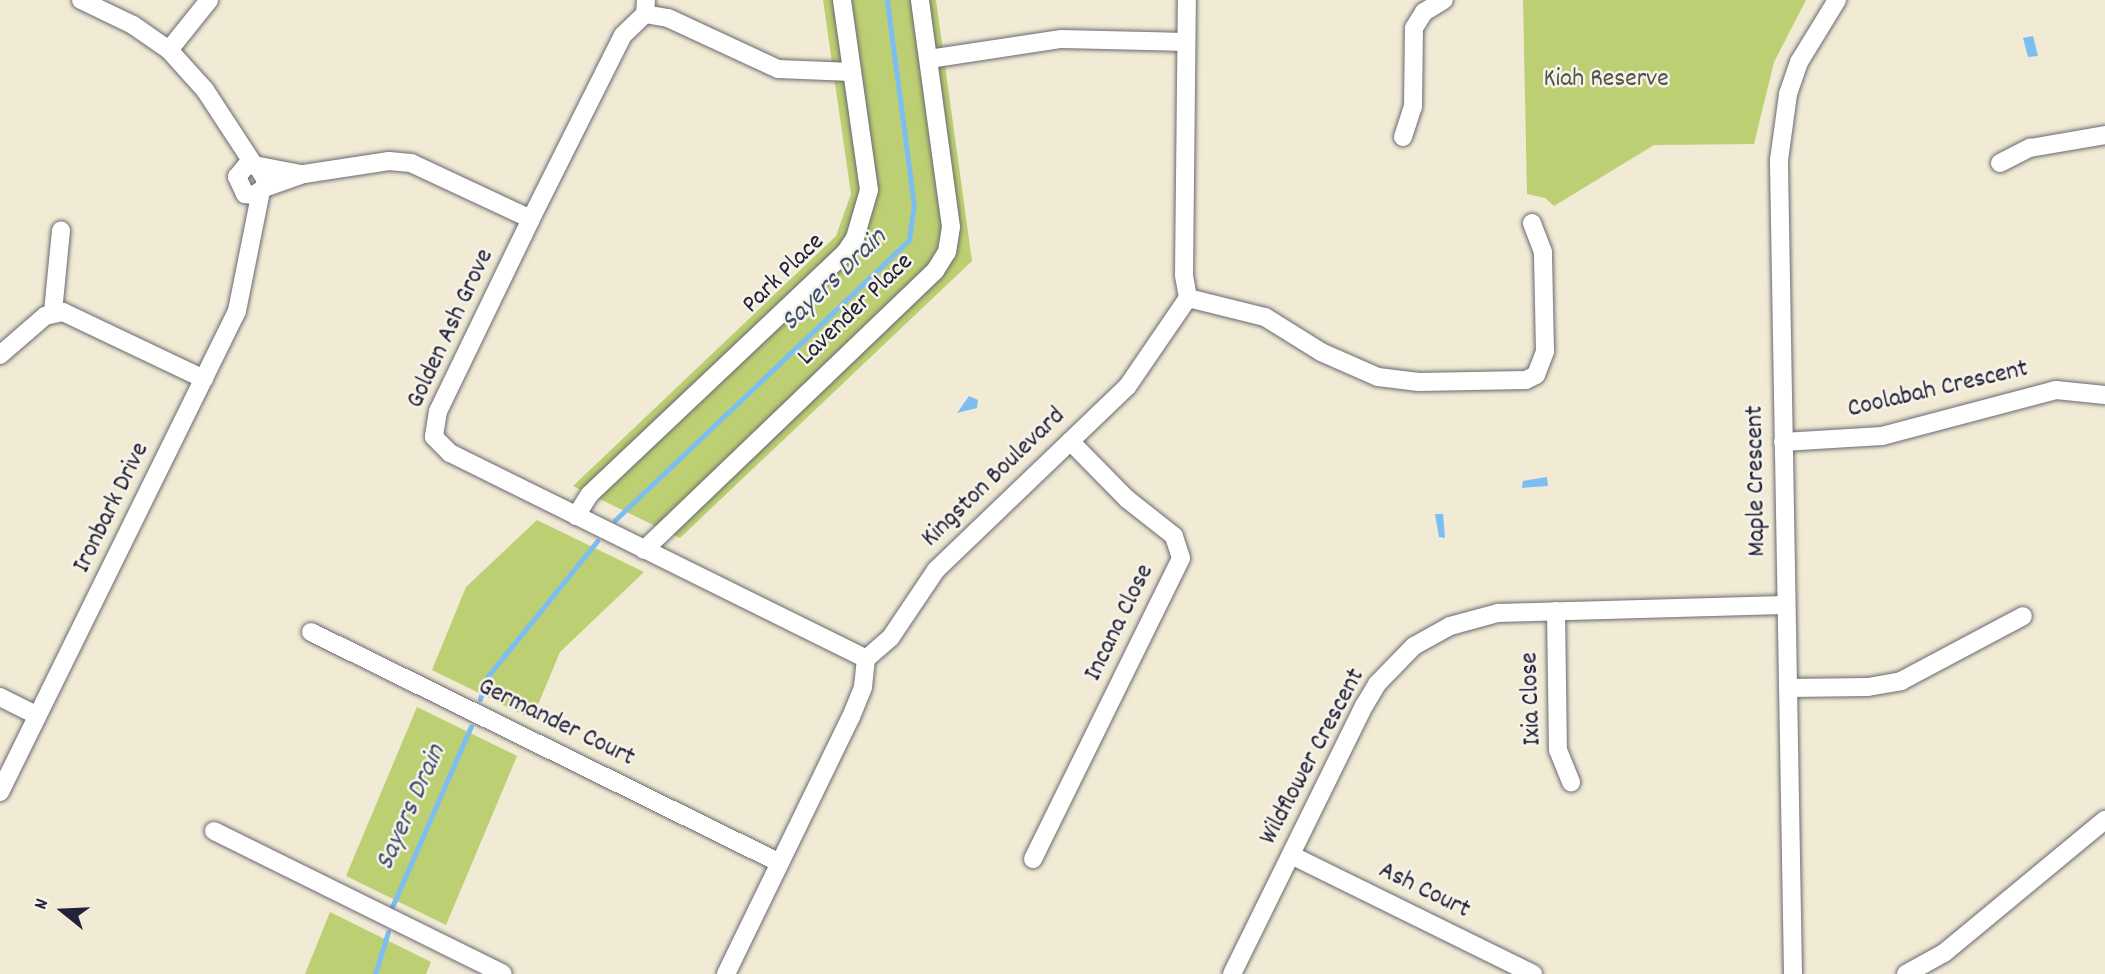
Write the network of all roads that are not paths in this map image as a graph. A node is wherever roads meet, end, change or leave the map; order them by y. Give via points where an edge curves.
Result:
1 (81, 0) edge
2 (209, 0) edge
3 (842, 0) edge
4 (920, 0) edge
5 (1187, 0) edge
6 (1444, 0) edge
7 (1837, 0) edge
8 (646, 7) edge
9 (1186, 42) junction
10 (169, 50) junction
11 (929, 59) junction
12 (852, 72) junction
13 (2105, 135) edge
14 (1403, 137) dead end
15 (2000, 163) dead end
16 (250, 167) junction
17 (304, 174) junction
18 (257, 191) junction
19 (531, 219) junction
20 (1532, 223) dead end
21 (61, 230) dead end
22 (1188, 298) junction
23 (53, 312) junction
24 (0, 355) edge
25 (204, 379) junction
26 (2105, 395) edge
27 (1070, 441) junction
28 (1783, 442) junction
29 (576, 516) junction
30 (644, 550) junction
31 (1784, 605) junction
32 (1556, 611) junction
33 (2023, 616) dead end
34 (311, 632) dead end
35 (866, 659) junction
36 (1788, 688) junction
37 (0, 697) edge
38 (38, 716) junction
39 (1572, 782) dead end
40 (0, 792) edge
41 (2105, 820) edge
42 (214, 831) dead end
43 (1291, 855) junction
44 (1033, 859) dead end
45 (778, 862) junction
46 (503, 974) edge
47 (726, 974) edge
48 (1232, 974) edge
49 (1533, 974) edge
50 (1793, 974) edge
51 (1906, 974) edge

1 - 10 street via 133,25
2 - 10 street
3 - 12 street, Park Place
4 - 11 street, Lavender Place
5 - 9 street
6 - 14 street via 1424,12 1414,28 1413,107
7 - 28 street, Maple Crescent via 1799,62 1788,94 1779,160
8 - 12 street via 778,69
8 - 19 street, Golden Ash Grove via 623,35
9 - 11 street via 1062,39
9 - 22 street via 1184,275
10 - 16 street via 205,90
11 - 30 street, Lavender Place via 950,228 942,262
12 - 29 street, Park Place via 869,190 855,238 845,253 590,494
13 - 15 street via 2030,148
16 - 17 street
16 - 18 street via 266,180
16 - 18 street via 237,184
17 - 18 street
17 - 19 street via 389,161 411,163
18 - 25 street, Ironbark Drive via 253,240 237,311
19 - 29 street, Golden Ash Grove via 438,411 434,437 450,453
20 - 22 street via 1543,252 1545,351 1536,375 1526,380 1419,382 1378,377 1321,352 1265,317
21 - 23 street
22 - 27 street, Kingston Boulevard via 1127,387
23 - 24 street
23 - 25 street via 72,315
25 - 38 street, Ironbark Drive
26 - 28 street, Coolabah Crescent via 2056,390 1882,436
27 - 35 street, Kingston Boulevard via 936,570 891,637
27 - 44 street, Incana Close via 1127,499 1174,536 1181,558
28 - 31 street, Maple Crescent
29 - 30 street, Golden Ash Grove
30 - 35 street, Golden Ash Grove
31 - 32 street, Wildflower Crescent
31 - 36 street, Maple Crescent
32 - 39 street, Ixia Close via 1558,750
32 - 43 street, Wildflower Crescent via 1475,617 1414,646 1396,662 1364,706
33 - 36 street via 1900,681 1868,687
34 - 45 street, Germander Court
35 - 45 street via 863,687 851,718
36 - 50 street, Maple Crescent
37 - 38 street
38 - 40 street, Ironbark Drive
41 - 51 street via 1944,953
42 - 46 street
43 - 48 street, Wildflower Crescent
43 - 49 street, Ash Court
45 - 47 street

